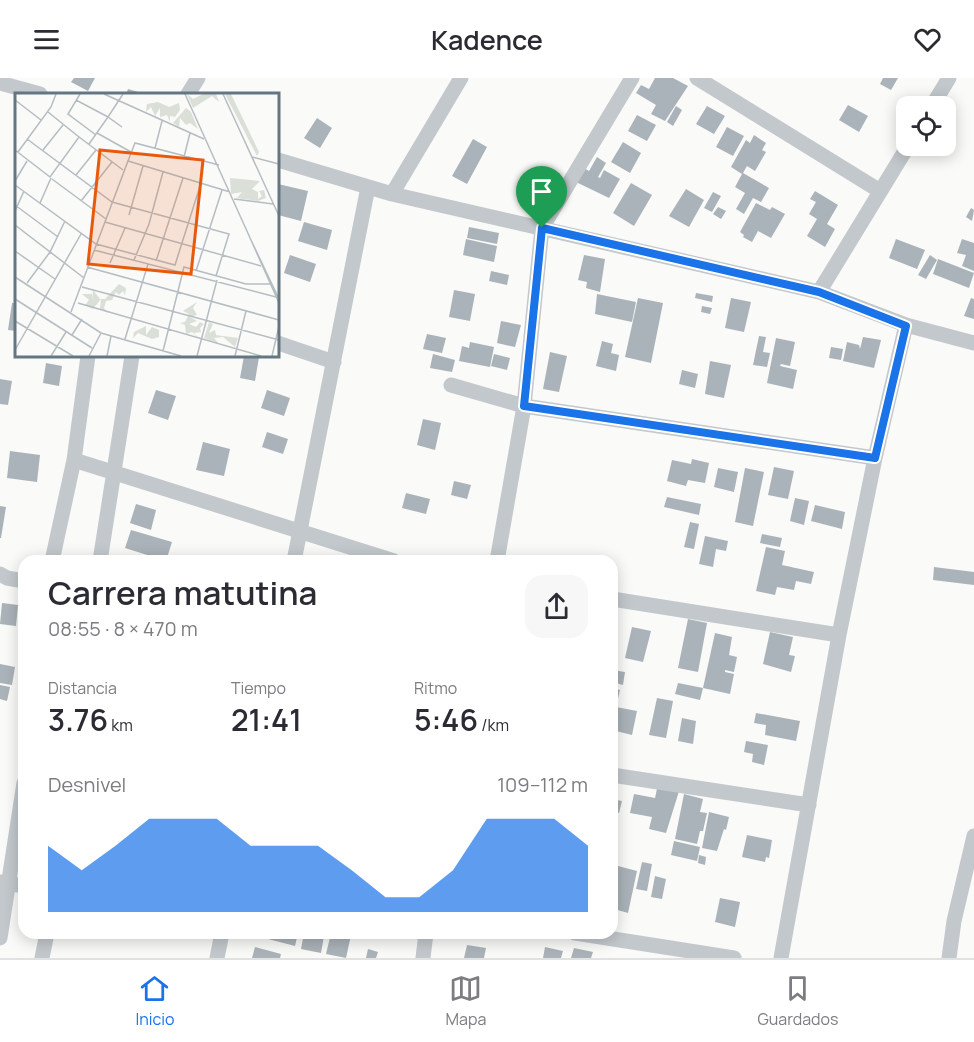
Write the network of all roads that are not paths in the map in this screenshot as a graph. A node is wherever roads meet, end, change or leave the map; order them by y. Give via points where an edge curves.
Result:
1 (198, 78) edge
2 (461, 78) edge
3 (632, 78) edge
4 (697, 78) edge
5 (950, 78) edge
6 (0, 84) edge
7 (36, 93) edge
8 (189, 93) edge
9 (938, 96) edge
10 (902, 156) edge
11 (279, 160) edge
12 (368, 188) junction
13 (880, 191) junction
14 (392, 194) junction
15 (542, 228) junction
16 (819, 292) junction
17 (906, 326) junction
18 (279, 343) edge
19 (974, 344) edge
20 (88, 357) edge
21 (132, 357) edge
22 (334, 362) junction
23 (451, 385) dead end
24 (524, 406) junction
25 (875, 458) junction
26 (74, 460) junction
27 (114, 472) junction
28 (300, 531) junction
29 (53, 555) edge
30 (101, 555) edge
31 (295, 555) edge
32 (375, 555) edge
33 (498, 555) edge
34 (0, 574) edge
35 (18, 580) edge
36 (618, 600) edge
37 (839, 635) junction
38 (618, 776) edge
39 (808, 805) junction
40 (18, 813) edge
41 (974, 836) edge
42 (4, 882) edge
43 (0, 938) edge
44 (46, 939) edge
45 (221, 939) edge
46 (425, 939) edge
47 (613, 939) edge
48 (42, 958) edge
49 (217, 958) edge
50 (423, 958) edge
51 (734, 958) edge
52 (781, 958) edge
53 (949, 958) edge

1 - 8 street
2 - 14 street
3 - 15 street
4 - 13 street
5 - 9 street
6 - 7 street
10 - 13 street
11 - 12 street
12 - 14 street
12 - 22 street
13 - 16 street
14 - 15 street
15 - 16 street
15 - 24 street
16 - 17 street
17 - 19 street
17 - 25 street
18 - 22 street
20 - 26 street
21 - 27 street
22 - 28 street
23 - 24 street
24 - 25 street
24 - 33 street
25 - 37 street
26 - 27 street
26 - 29 street
27 - 28 street
27 - 30 street
28 - 31 street
28 - 32 street
34 - 35 street
36 - 37 street
37 - 39 street
38 - 39 street
39 - 52 street
40 - 42 street
41 - 53 street
42 - 43 street
44 - 48 street
45 - 49 street
46 - 50 street
47 - 51 street

